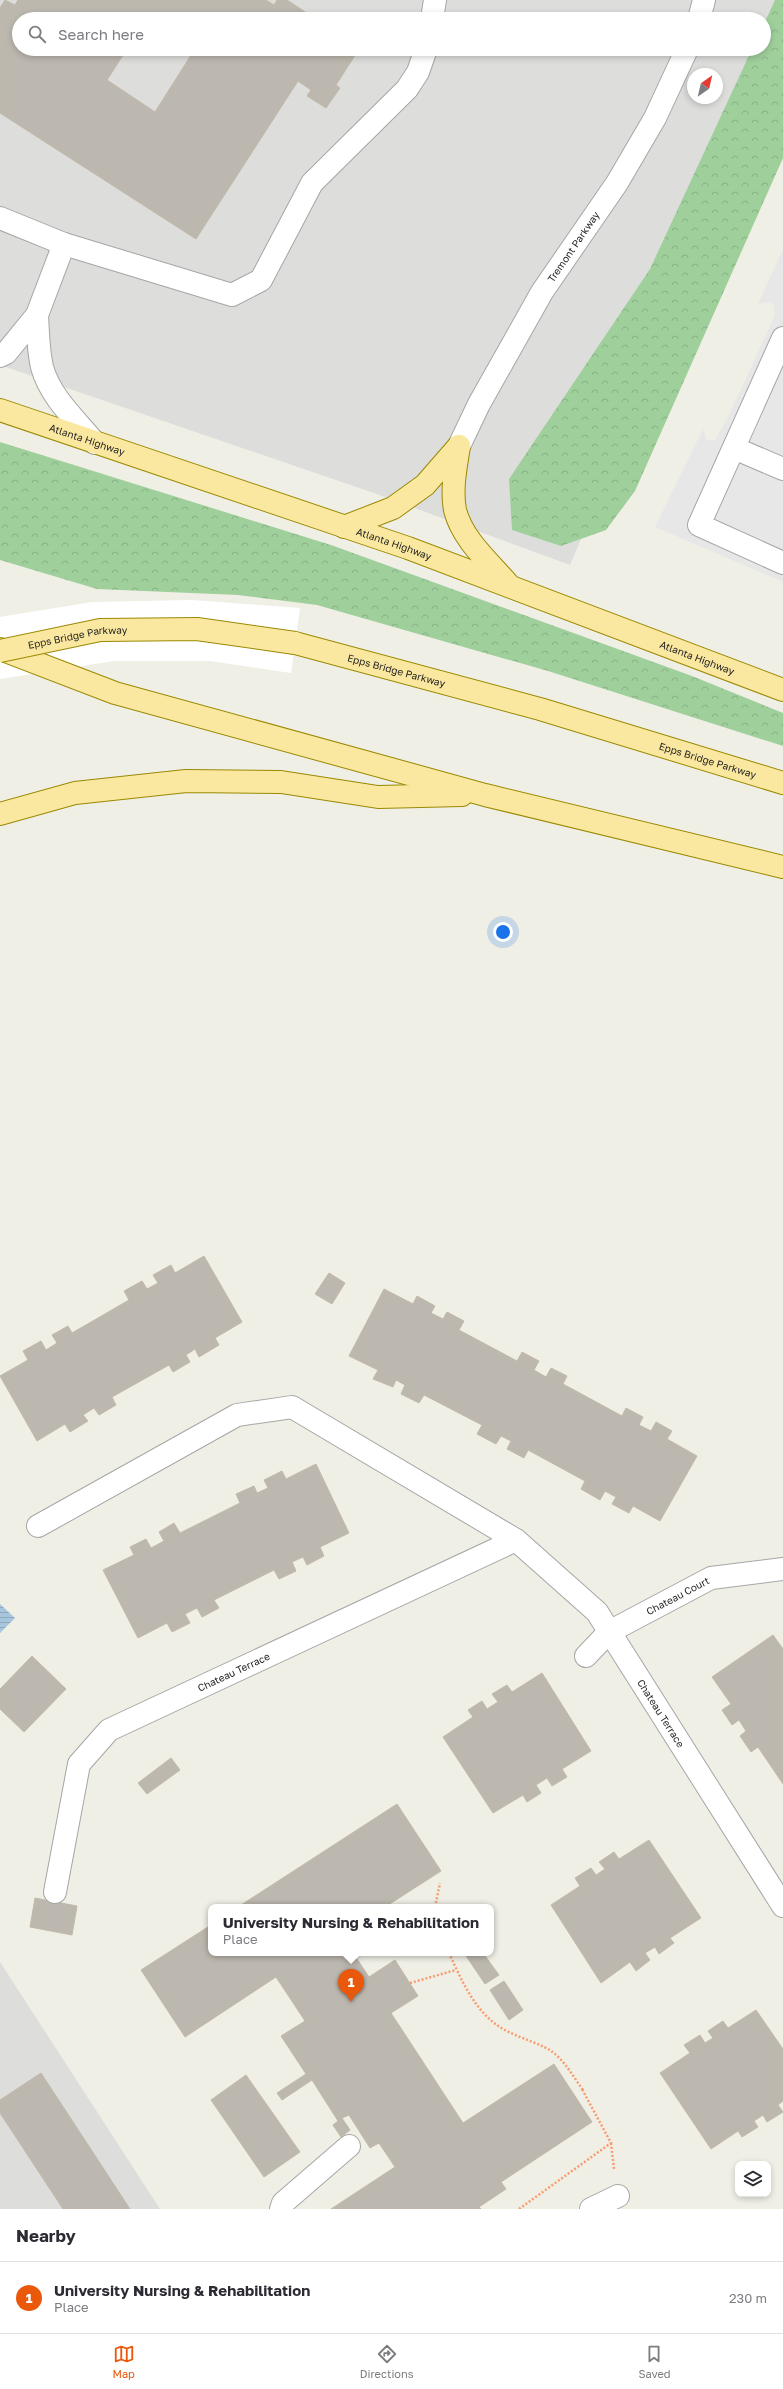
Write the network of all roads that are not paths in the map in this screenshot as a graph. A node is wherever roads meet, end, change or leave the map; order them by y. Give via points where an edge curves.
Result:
1 (435, 0) edge
2 (704, 0) edge
3 (433, 12) edge
4 (701, 12) edge
5 (424, 56) edge
6 (684, 56) edge
7 (0, 218) edge
8 (64, 244) junction
9 (38, 315) junction
10 (783, 338) edge
11 (0, 356) edge
12 (0, 410) edge
13 (95, 443) junction
14 (459, 446) junction
15 (734, 448) junction
16 (783, 469) edge
17 (344, 527) junction
18 (783, 563) edge
19 (510, 586) junction
20 (0, 650) edge
21 (783, 690) edge
22 (783, 782) edge
23 (485, 795) junction
24 (0, 814) edge
25 (783, 867) edge
26 (38, 1526) dead end
27 (516, 1540) junction
28 (783, 1569) edge
29 (610, 1632) junction
30 (586, 1656) dead end
31 (55, 1892) dead end
32 (783, 1906) edge
33 (349, 2146) dead end
34 (618, 2196) dead end
35 (281, 2209) edge
36 (591, 2209) edge

1 - 3 street
2 - 4 street
5 - 8 street via 418,72 407,89 312,183 261,280 232,295
6 - 14 street, Tremont Parkway via 655,118 617,183 542,292 479,404
7 - 8 street
8 - 9 street
9 - 11 street via 6,353
9 - 13 street via 43,368 51,387 61,403
10 - 15 street
12 - 13 main road, Atlanta Highway
13 - 17 main road, Atlanta Highway
14 - 17 main road via 425,485 393,508
14 - 19 main road via 454,486 455,509 461,528
15 - 16 street
15 - 18 street via 699,525
17 - 19 main road, Atlanta Highway
19 - 21 main road, Atlanta Highway
20 - 22 main road, Epps Bridge Parkway, bridge via 100,630 198,629 296,643 540,709
20 - 23 main road via 115,693
23 - 24 main road via 378,797 281,782 186,781 75,793
23 - 25 main road
26 - 27 street, Chateau Terrace via 238,1415 292,1407
27 - 29 street, Chateau Terrace via 597,1612
27 - 31 street, Chateau Terrace via 109,1730 79,1764
28 - 29 street, Chateau Court via 711,1578
29 - 30 street, Chateau Court
29 - 32 street, Chateau Terrace
33 - 35 street via 283,2203
34 - 36 street

